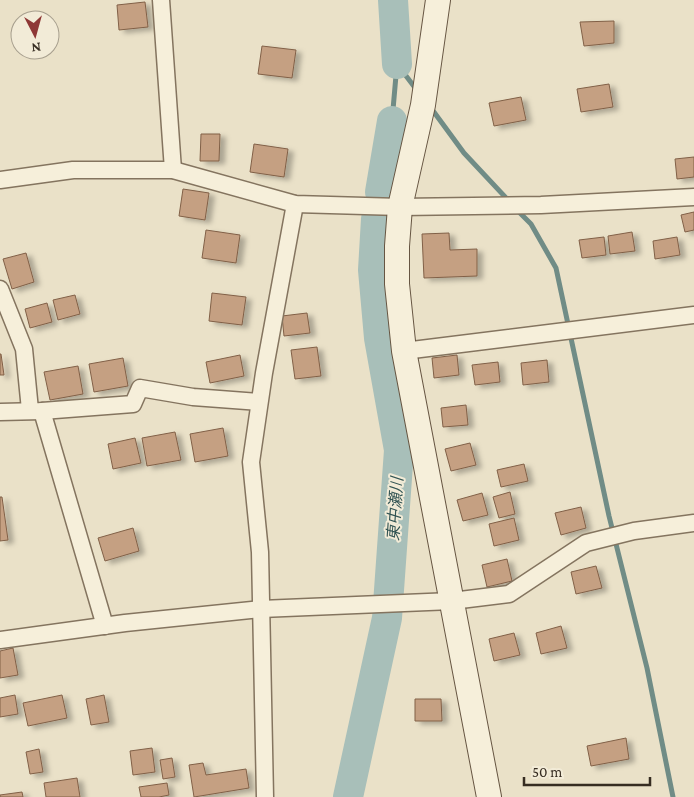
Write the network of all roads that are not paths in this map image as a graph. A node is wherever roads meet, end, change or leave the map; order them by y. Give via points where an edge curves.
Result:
1 (160, 0) edge
2 (438, 0) edge
3 (173, 170) junction
4 (0, 180) edge
5 (694, 197) edge
6 (295, 204) junction
7 (400, 207) junction
8 (0, 289) edge
9 (694, 315) edge
10 (404, 351) junction
11 (259, 402) junction
12 (36, 411) junction
13 (0, 412) edge
14 (694, 523) edge
15 (452, 602) junction
16 (261, 609) junction
17 (105, 626) junction
18 (0, 640) edge
19 (265, 797) edge
20 (489, 797) edge

1 - 3 street
2 - 7 street via 425,95
3 - 4 street via 73,170
3 - 6 street
5 - 7 street
6 - 7 street
6 - 11 street
7 - 10 street via 397,284
8 - 12 street via 24,349
9 - 10 street
10 - 15 street
11 - 12 street via 193,397 140,388 133,404
11 - 16 street via 251,462 260,552
12 - 13 street
12 - 17 street
14 - 15 street via 634,531 586,543 509,594
15 - 16 street
15 - 20 street
16 - 17 street
16 - 19 street
17 - 18 street

